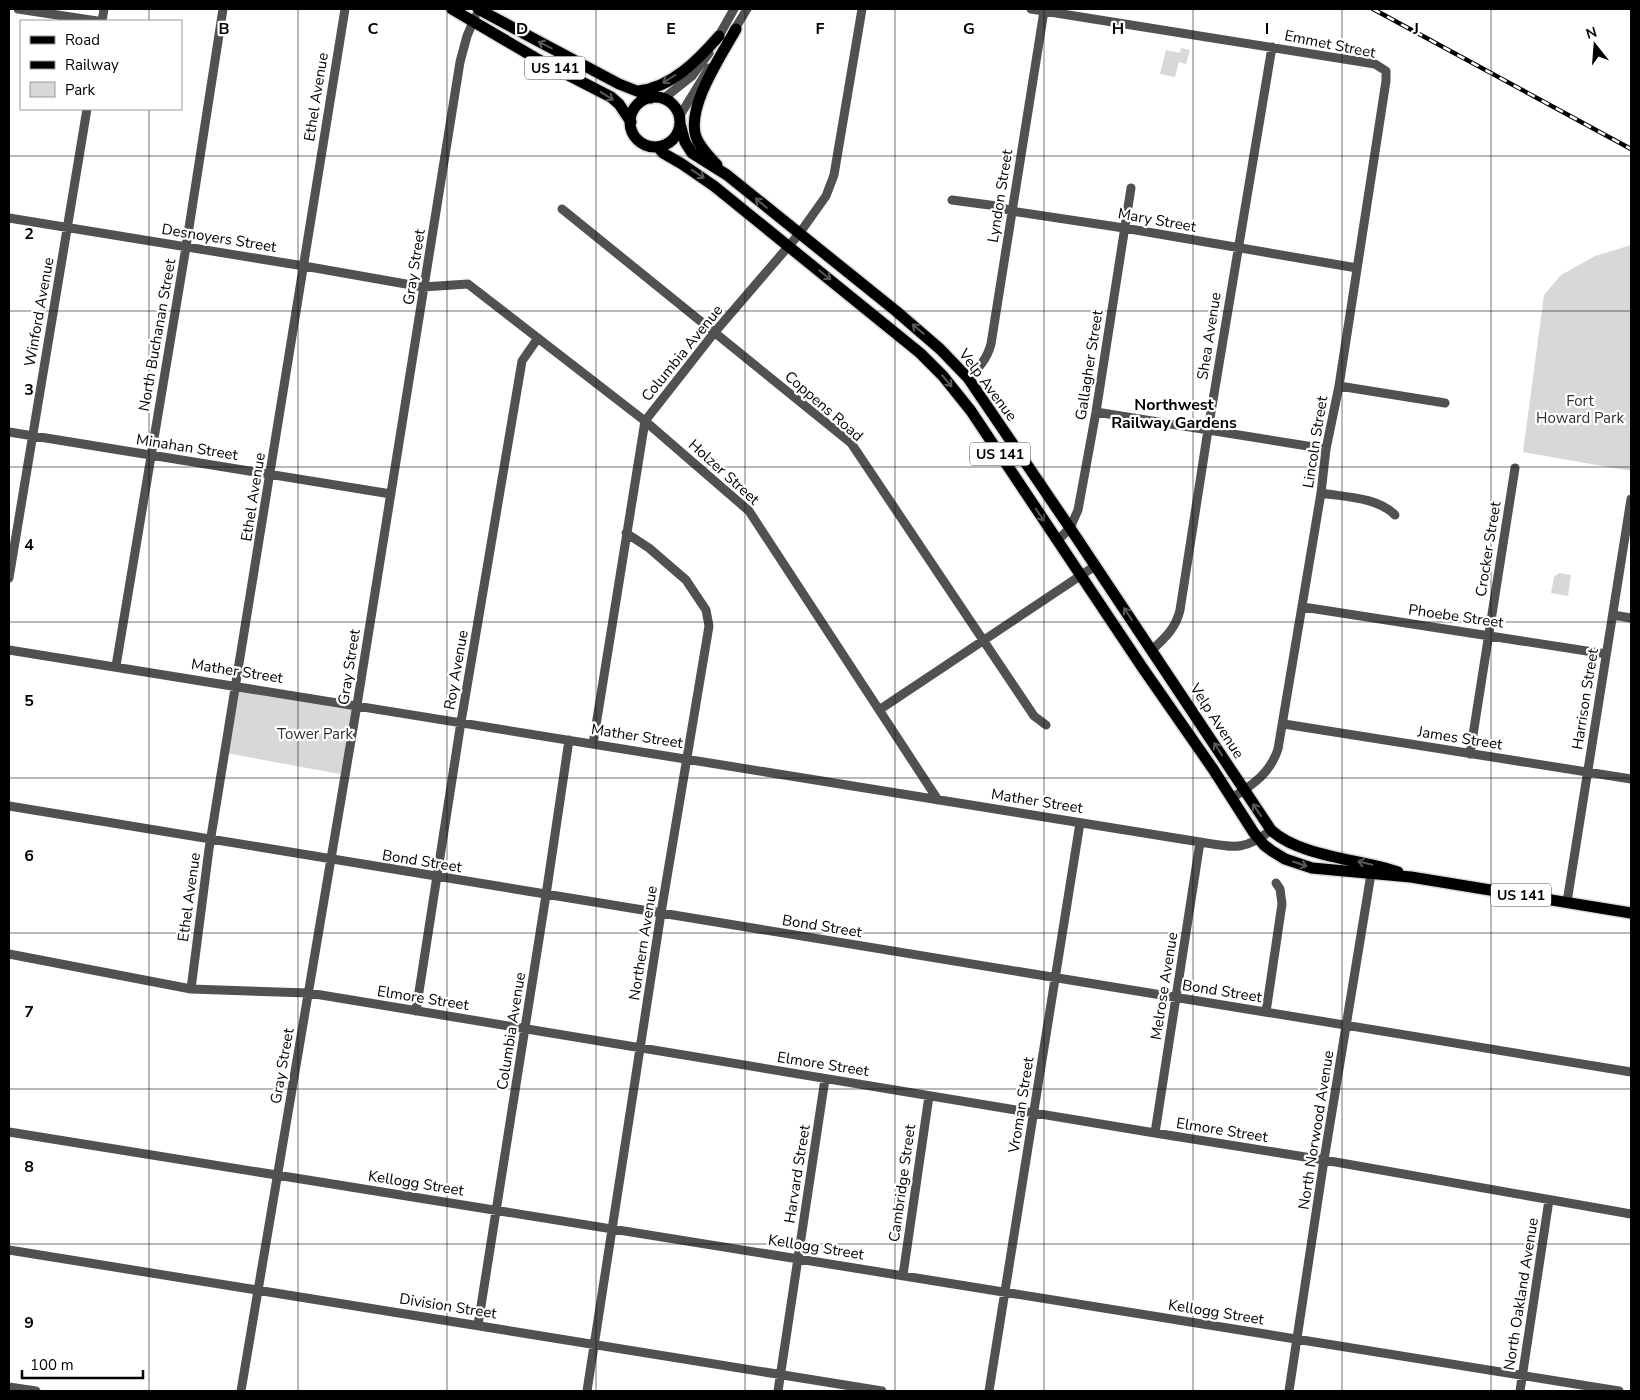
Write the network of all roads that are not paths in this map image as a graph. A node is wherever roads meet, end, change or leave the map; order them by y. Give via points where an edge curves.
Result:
1 (18, 9) edge
2 (223, 9) edge
3 (345, 9) edge
4 (452, 9) edge
5 (479, 9) edge
6 (734, 9) edge
7 (747, 9) edge
8 (862, 9) edge
9 (1032, 9) edge
10 (1044, 11) junction
11 (90, 20) edge
12 (473, 20) junction
13 (736, 29) junction
14 (719, 36) junction
15 (1272, 47) junction
16 (1386, 71) joint
17 (638, 91) junction
18 (651, 98) junction
19 (663, 99) junction
20 (87, 110) edge
21 (680, 121) junction
22 (630, 122) junction
23 (658, 147) junction
24 (727, 175) junction
25 (1131, 188) dead end
26 (952, 200) dead end
27 (562, 209) dead end
28 (1011, 212) junction
29 (9, 218) edge
30 (67, 228) junction
31 (1124, 228) junction
32 (799, 234) junction
33 (788, 246) junction
34 (186, 247) junction
35 (1238, 248) junction
36 (304, 266) junction
37 (1357, 268) junction
38 (425, 287) junction
39 (714, 333) junction
40 (538, 338) junction
41 (968, 378) junction
42 (1339, 386) junction
43 (1445, 403) dead end
44 (1096, 412) junction
45 (645, 420) junction
46 (1208, 430) junction
47 (9, 432) edge
48 (31, 436) junction
49 (1326, 449) junction
50 (151, 455) junction
51 (1515, 468) dead end
52 (271, 474) junction
53 (1321, 493) junction
54 (391, 494) junction
55 (1631, 500) edge
56 (1395, 516) dead end
57 (1070, 528) junction
58 (626, 533) junction
59 (1058, 540) junction
60 (1627, 545) edge
61 (1095, 566) junction
62 (1081, 576) junction
63 (9, 578) edge
64 (1302, 607) junction
65 (1613, 615) junction
66 (1631, 618) edge
67 (1489, 634) junction
68 (984, 639) junction
69 (9, 650) edge
70 (1152, 650) junction
71 (1606, 654) junction
72 (116, 666) junction
73 (237, 686) junction
74 (357, 705) junction
75 (880, 710) junction
76 (461, 722) junction
77 (1046, 724) dead end
78 (1284, 724) junction
79 (569, 740) junction
80 (593, 744) junction
81 (1470, 754) junction
82 (687, 759) junction
83 (1588, 772) junction
84 (1631, 779) edge
85 (1244, 790) junction
86 (1232, 798) junction
87 (938, 800) junction
88 (9, 806) edge
89 (1080, 823) junction
90 (1271, 830) junction
91 (1259, 839) junction
92 (211, 840) junction
93 (1200, 842) junction
94 (331, 860) junction
95 (1371, 874) junction
96 (437, 877) junction
97 (1411, 877) junction
98 (1276, 883) dead end
99 (546, 895) junction
100 (1567, 902) junction
101 (661, 913) junction
102 (1631, 913) edge
103 (9, 954) edge
104 (1055, 978) junction
105 (191, 989) junction
106 (308, 993) junction
107 (1177, 998) junction
108 (416, 1011) junction
109 (1266, 1012) junction
110 (1346, 1024) junction
111 (525, 1029) junction
112 (640, 1048) junction
113 (1631, 1072) edge
114 (825, 1079) junction
115 (929, 1096) junction
116 (1034, 1113) junction
117 (9, 1132) edge
118 (1155, 1133) junction
119 (1324, 1160) junction
120 (278, 1175) junction
121 (1549, 1200) junction
122 (497, 1210) junction
123 (1631, 1214) edge
124 (612, 1228) junction
125 (9, 1250) edge
126 (798, 1258) junction
127 (902, 1275) junction
128 (258, 1290) junction
129 (1005, 1292) junction
130 (478, 1325) junction
131 (1297, 1340) junction
132 (594, 1344) junction
133 (780, 1374) junction
134 (1523, 1376) junction
135 (9, 1387) edge
136 (36, 1391) edge
137 (241, 1391) edge
138 (587, 1391) edge
139 (778, 1391) edge
140 (882, 1391) edge
141 (989, 1391) edge
142 (1289, 1391) edge
143 (1520, 1391) edge
144 (1619, 1391) edge

1 - 11 street
2 - 34 street, North Buchanan Street
3 - 36 street, Ethel Avenue
4 - 12 main road, US 141
5 - 12 street, Gray Street
17 -> 5 main road, US 141
6 - 14 street
7 - 13 street
8 - 32 street, Columbia Avenue via 834,175 826,196
9 - 10 street, Emmet Street
10 - 15 street, Emmet Street
10 - 28 street, Lyndon Street
12 -> 22 main road, US 141 via 539,60 610,97 619,104
12 - 38 street, Gray Street via 460,62
13 - 21 street via 700,82
13 - 24 main road via 700,97 694,120 700,145
14 -> 17 main road via 688,67 658,86
14 - 19 street via 692,76
15 - 16 street, Emmet Street via 1375,64
15 - 35 street, Shea Avenue
16 - 37 street, Lincoln Street
17 - 18 main road, US 141
18 - 19 main road
18 - 22 main road via 636,106
19 - 21 main road via 674,106
20 - 30 street, Winford Avenue
21 - 23 main road via 673,140
21 - 24 main road, Velp Avenue / US 141 via 686,145 692,153
22 - 23 main road via 638,140
23 -> 33 main road, Velp Avenue / US 141 via 714,186
32 -> 24 main road, Velp Avenue / US 141
25 - 31 street, Gallagher Street
26 - 28 street, Mary Street via 997,206
27 - 39 street, Coppens Road
28 - 31 street, Mary Street
28 - 41 street, Lyndon Street via 988,352 982,364
29 - 30 street, Desnoyers Street
30 - 34 street, Desnoyers Street
30 - 48 street, Winford Avenue
31 - 35 street, Mary Street
31 - 44 street, Gallagher Street
32 - 33 street, Columbia Avenue
41 -> 32 main road, Velp Avenue / US 141 via 929,338
33 - 39 street, Columbia Avenue
33 -> 59 main road, Velp Avenue / US 141 via 935,367 971,411
34 - 36 street, Desnoyers Street
34 - 50 street, North Buchanan Street
35 - 37 street, Mary Street
35 - 46 street, Shea Avenue
36 - 38 street, Desnoyers Street
36 - 52 street, Ethel Avenue
37 - 42 street, Lincoln Street
38 - 40 street, Holzer Street via 468,284
38 - 54 street, Gray Street
39 - 45 street, Columbia Avenue
39 - 68 street, Coppens Road via 851,444
40 - 45 street, Holzer Street
40 - 76 street, Roy Avenue via 522,361
41 - 57 main road, Velp Avenue / US 141
42 - 43 street
42 - 49 street, Lincoln Street
44 - 46 street
44 - 57 street, Gallagher Street via 1078,510
45 - 58 street, Columbia Avenue
45 - 75 street, Holzer Street via 749,511
46 - 49 street
46 - 70 street, Shea Avenue via 1179,617 1170,633
47 - 48 street, Minahan Street
48 - 50 street, Minahan Street
48 - 63 street, Winford Avenue
49 - 53 street, Lincoln Street
50 - 52 street, Minahan Street
50 - 72 street, North Buchanan Street
51 - 67 street, Crocker Street
52 - 54 street, Minahan Street
52 - 73 street, Ethel Avenue
53 - 56 street via 1375,502
53 - 64 street, Lincoln Street
54 - 74 street, Gray Street
55 - 60 street, Harrison Street
57 - 59 street, Gallagher Street
57 - 61 main road, Velp Avenue / US 141
58 - 80 street, Columbia Avenue
58 - 82 street, Northern Avenue via 686,580 706,610 710,626
59 - 62 main road, Velp Avenue / US 141
60 - 65 street, Harrison Street
61 - 62 street
70 -> 61 main road, Velp Avenue / US 141
62 - 68 street
62 - 86 main road, Velp Avenue / US 141
64 - 67 street, Phoebe Street
64 - 78 street, Lincoln Street
65 - 66 street
65 - 71 street, Harrison Street
67 - 71 street, Phoebe Street
67 - 81 street, Crocker Street
68 - 75 street
68 - 77 street, Coppens Road via 1034,716
69 - 72 street, Mather Street
85 -> 70 main road, Velp Avenue / US 141
71 - 83 street, Harrison Street
72 - 73 street, Mather Street
73 - 74 street, Mather Street
73 - 92 street, Ethel Avenue
74 - 76 street, Mather Street
74 - 94 street, Gray Street
75 - 87 street, Holzer Street
76 - 79 street, Mather Street
76 - 96 street, Roy Avenue
78 - 81 street, James Street
78 - 85 street, Lincoln Street via 1271,766
79 - 80 street, Mather Street
79 - 99 street, Columbia Avenue
80 - 82 street, Mather Street
81 - 83 street, James Street
82 - 87 street, Mather Street
82 - 101 street, Northern Avenue
83 - 84 street, James Street
83 - 100 street, Harrison Street
85 - 86 street, Lincoln Street
90 -> 85 main road, Velp Avenue / US 141
86 - 91 main road, Velp Avenue / US 141
87 - 89 street, Mather Street
88 - 92 street, Bond Street
89 - 93 street, Mather Street
89 - 104 street, Vroman Street
90 - 91 street, Mather Street
97 -> 90 main road, US 141 via 1306,849 1289,843
91 - 93 street, Mather Street via 1238,847
91 -> 95 main road, US 141 via 1285,859 1304,866
92 - 94 street, Bond Street
92 - 105 street, Ethel Avenue
93 - 107 street, Melrose Avenue
94 - 96 street, Bond Street
94 - 106 street, Gray Street
95 - 97 main road, US 141
95 - 110 street, North Norwood Avenue
96 - 99 street, Bond Street
96 - 108 street, Roy Avenue
97 - 100 main road, US 141
98 - 109 street via 1282,904
99 - 101 street, Bond Street
99 - 111 street, Columbia Avenue
100 - 102 main road, US 141
101 - 104 street, Bond Street
101 - 112 street, Northern Avenue
103 - 105 street, Elmore Street
104 - 107 street, Bond Street
104 - 116 street, Vroman Street
105 - 106 street, Elmore Street
106 - 108 street, Elmore Street
106 - 120 street, Gray Street
107 - 109 street, Bond Street
107 - 118 street, Melrose Avenue
108 - 111 street, Elmore Street
109 - 110 street, Bond Street
110 - 113 street, Bond Street
110 - 119 street, North Norwood Avenue
111 - 112 street, Elmore Street
111 - 122 street, Columbia Avenue
112 - 114 street, Elmore Street
112 - 124 street, Northern Avenue
114 - 115 street, Elmore Street
114 - 126 street, Harvard Street
115 - 116 street, Elmore Street
115 - 127 street, Cambridge Street
116 - 118 street, Elmore Street
116 - 129 street, Vroman Street
117 - 120 street, Kellogg Street
118 - 119 street, Elmore Street
119 - 121 street, Elmore Street
119 - 131 street, North Norwood Avenue
120 - 122 street, Kellogg Street
120 - 128 street, Gray Street
121 - 123 street, Elmore Street
121 - 134 street, North Oakland Avenue
122 - 124 street, Kellogg Street
122 - 130 street, Columbia Avenue
124 - 126 street, Kellogg Street
124 - 132 street, Northern Avenue
125 - 128 street, Division Street
126 - 127 street, Kellogg Street
126 - 133 street, Harvard Street
127 - 129 street, Kellogg Street
128 - 130 street, Division Street
128 - 137 street, Gray Street
129 - 131 street, Kellogg Street
129 - 141 street, Vroman Street
130 - 132 street, Division Street
131 - 134 street, Kellogg Street
131 - 142 street, North Norwood Avenue
132 - 133 street, Division Street
132 - 138 street, Northern Avenue
133 - 139 street, Harvard Street
133 - 140 street, Division Street
134 - 143 street, North Oakland Avenue
134 - 144 street, Kellogg Street
135 - 136 street

